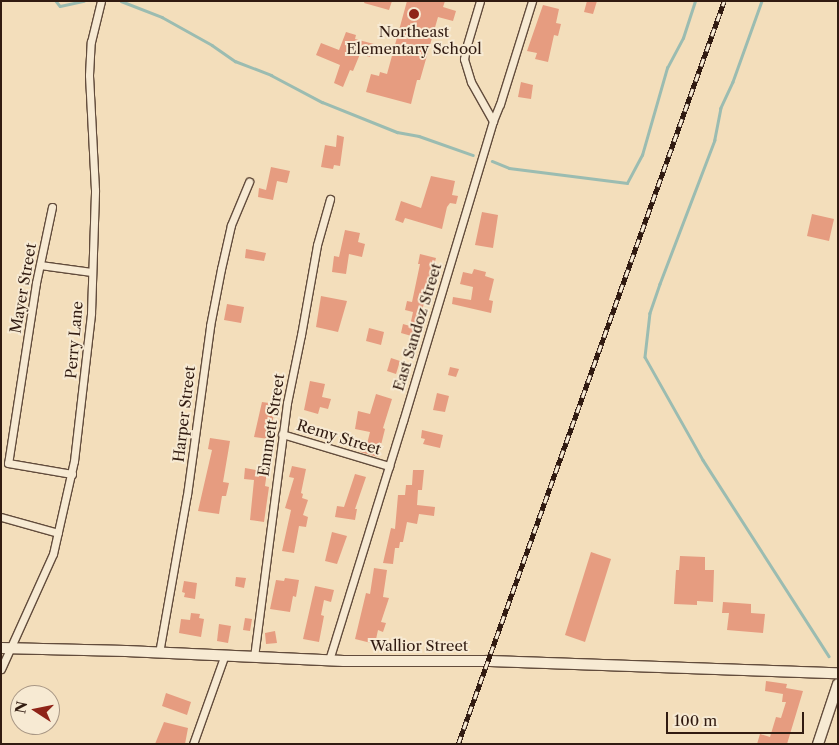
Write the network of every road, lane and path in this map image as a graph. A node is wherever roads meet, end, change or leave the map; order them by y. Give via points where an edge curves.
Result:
1 (101, 1) edge
2 (480, 1) edge
3 (532, 1) edge
4 (493, 120) junction
5 (249, 182) dead end
6 (330, 199) dead end
7 (52, 207) dead end
8 (40, 265) junction
9 (92, 272) junction
10 (282, 434) junction
11 (389, 466) junction
12 (72, 474) junction
13 (1, 517) edge
14 (58, 533) junction
15 (6, 649) edge
16 (159, 653) junction
17 (224, 656) junction
18 (254, 657) junction
19 (329, 660) junction
20 (1, 669) edge
21 (838, 673) edge
22 (838, 684) edge
23 (193, 744) edge
24 (818, 744) edge

1 - 9 street, Perry Lane via 91,42 89,75 95,190
2 - 4 street via 464,60 471,82
3 - 4 street, East Sandoz Street
4 - 11 street, East Sandoz Street
5 - 16 street, Harper Street via 232,225 217,288 187,495
6 - 10 street, Emmett Street via 317,245
7 - 8 street, Mayer Street
8 - 9 street
8 - 12 street, Mayer Street via 8,463
9 - 12 street, Perry Lane via 88,358
10 - 11 street, Remy Street
10 - 18 street, Emmett Street
11 - 19 street, East Sandoz Street
12 - 14 street, Perry Lane
13 - 14 street
14 - 15 street, Perry Lane via 53,554
15 - 16 street, Wallior Street
15 - 20 street, Perry Lane
16 - 17 street, Wallior Street
17 - 18 street, Wallior Street
17 - 23 street
18 - 19 street, Wallior Street
19 - 21 street, Wallior Street via 488,661
22 - 24 street

